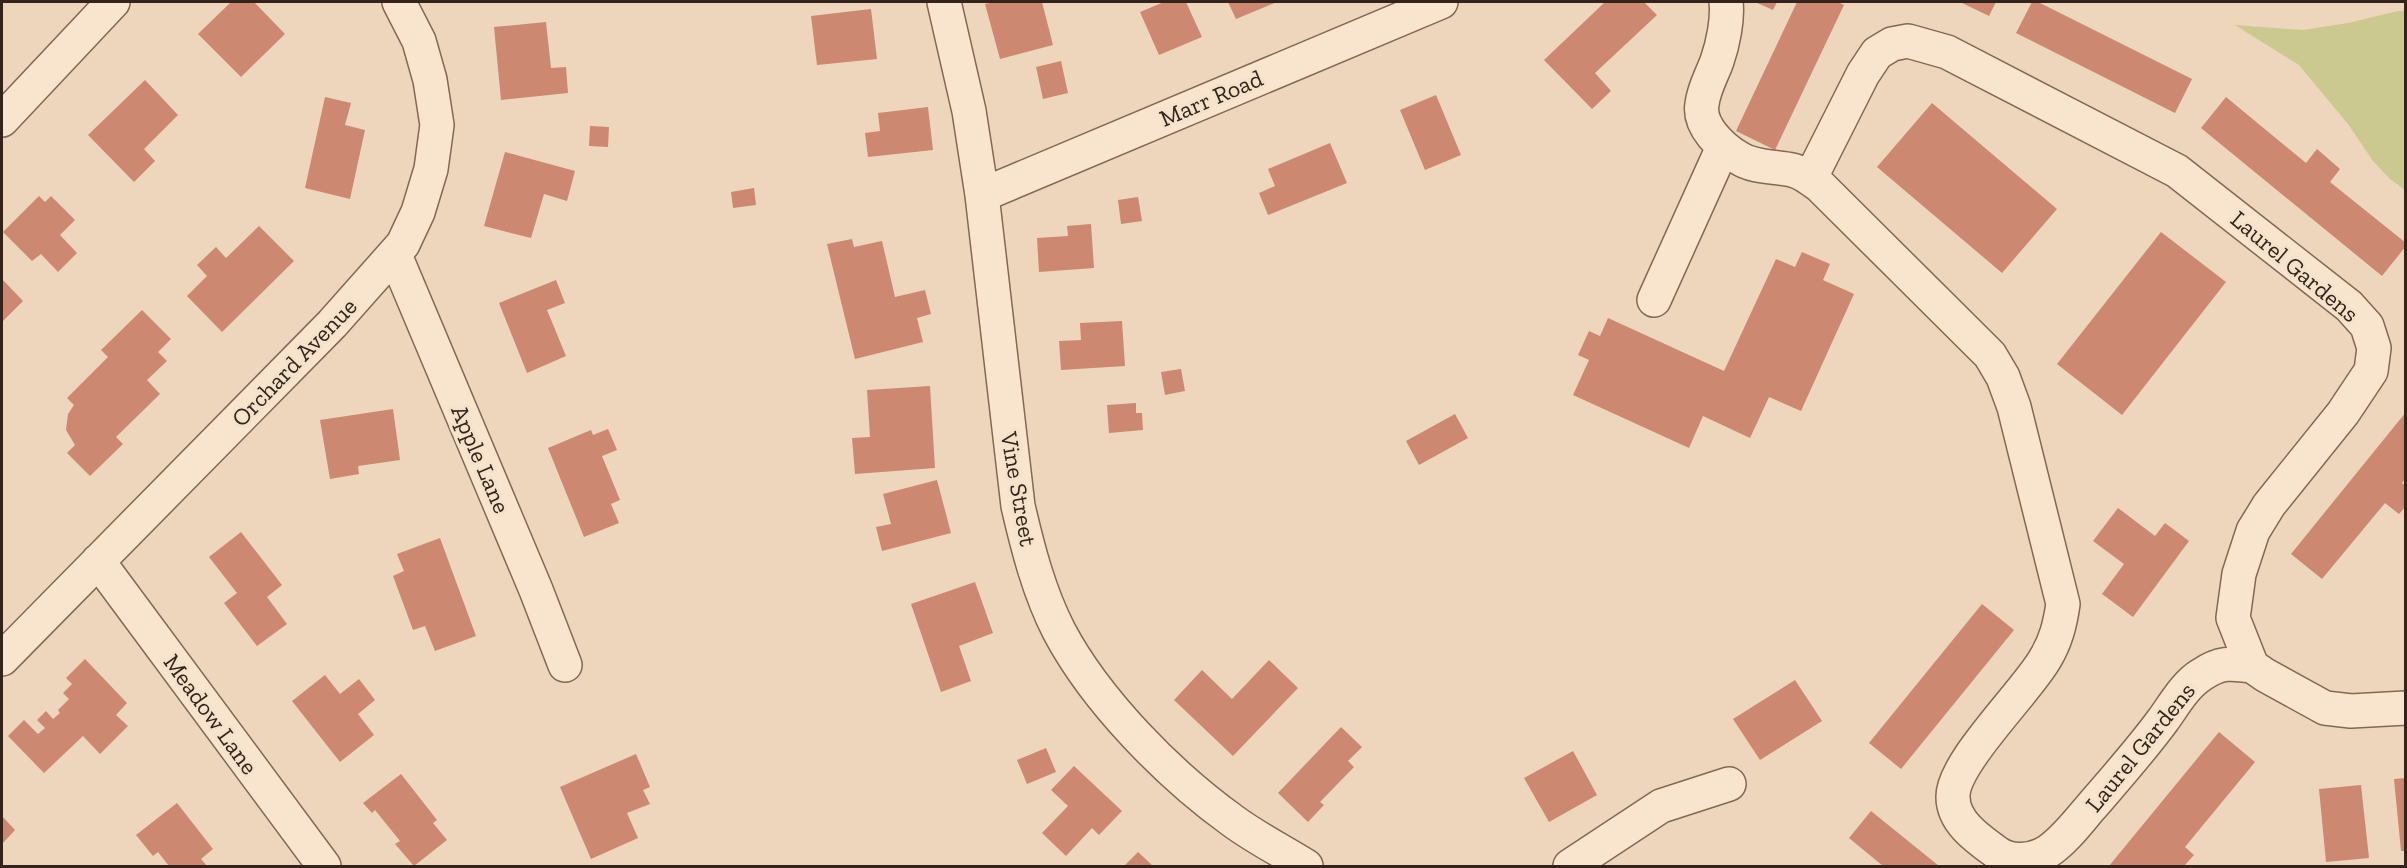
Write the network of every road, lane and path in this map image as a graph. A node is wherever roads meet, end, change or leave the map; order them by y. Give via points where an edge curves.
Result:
1 (113, 2) edge
2 (399, 2) edge
3 (944, 2) edge
4 (1441, 2) edge
5 (1726, 2) edge
6 (2, 120) edge
7 (1723, 147) junction
8 (1810, 179) junction
9 (982, 195) junction
10 (395, 255) junction
11 (1654, 300) dead end
12 (98, 561) junction
13 (2, 659) edge
14 (565, 665) dead end
15 (2252, 666) junction
16 (2406, 708) edge
17 (1729, 784) dead end
18 (324, 867) edge
19 (1306, 867) edge
20 (1570, 867) edge

1 - 6 street
2 - 10 street, Orchard Avenue via 418,41 430,80 437,125 418,212
3 - 9 street, Vine Street via 969,111
4 - 9 street, Marr Road
5 - 7 street via 1718,60 1701,107 1706,126
7 - 8 street via 1741,160 1795,170
7 - 11 street
8 - 15 street, Laurel Gardens via 1877,53 1908,40 1947,52 2177,171 2349,306 2367,327 2374,348 2371,371 2253,531 2239,573 2234,618
8 - 15 street, Laurel Gardens via 1972,335 1999,369 2014,407 2063,604 2059,632 2045,660 1974,751 1961,774 1953,796 1958,819 2004,859 2026,860 2046,852 2071,830 2126,767 2198,676 2230,662
9 - 19 street, Vine Street via 1018,506 1041,590 1059,631 1104,697 1167,767 1234,822
10 - 12 street, Orchard Avenue
10 - 14 street, Apple Lane
12 - 13 street, Orchard Avenue
12 - 18 street, Meadow Lane
15 - 16 street via 2325,708
17 - 20 street via 1660,806

